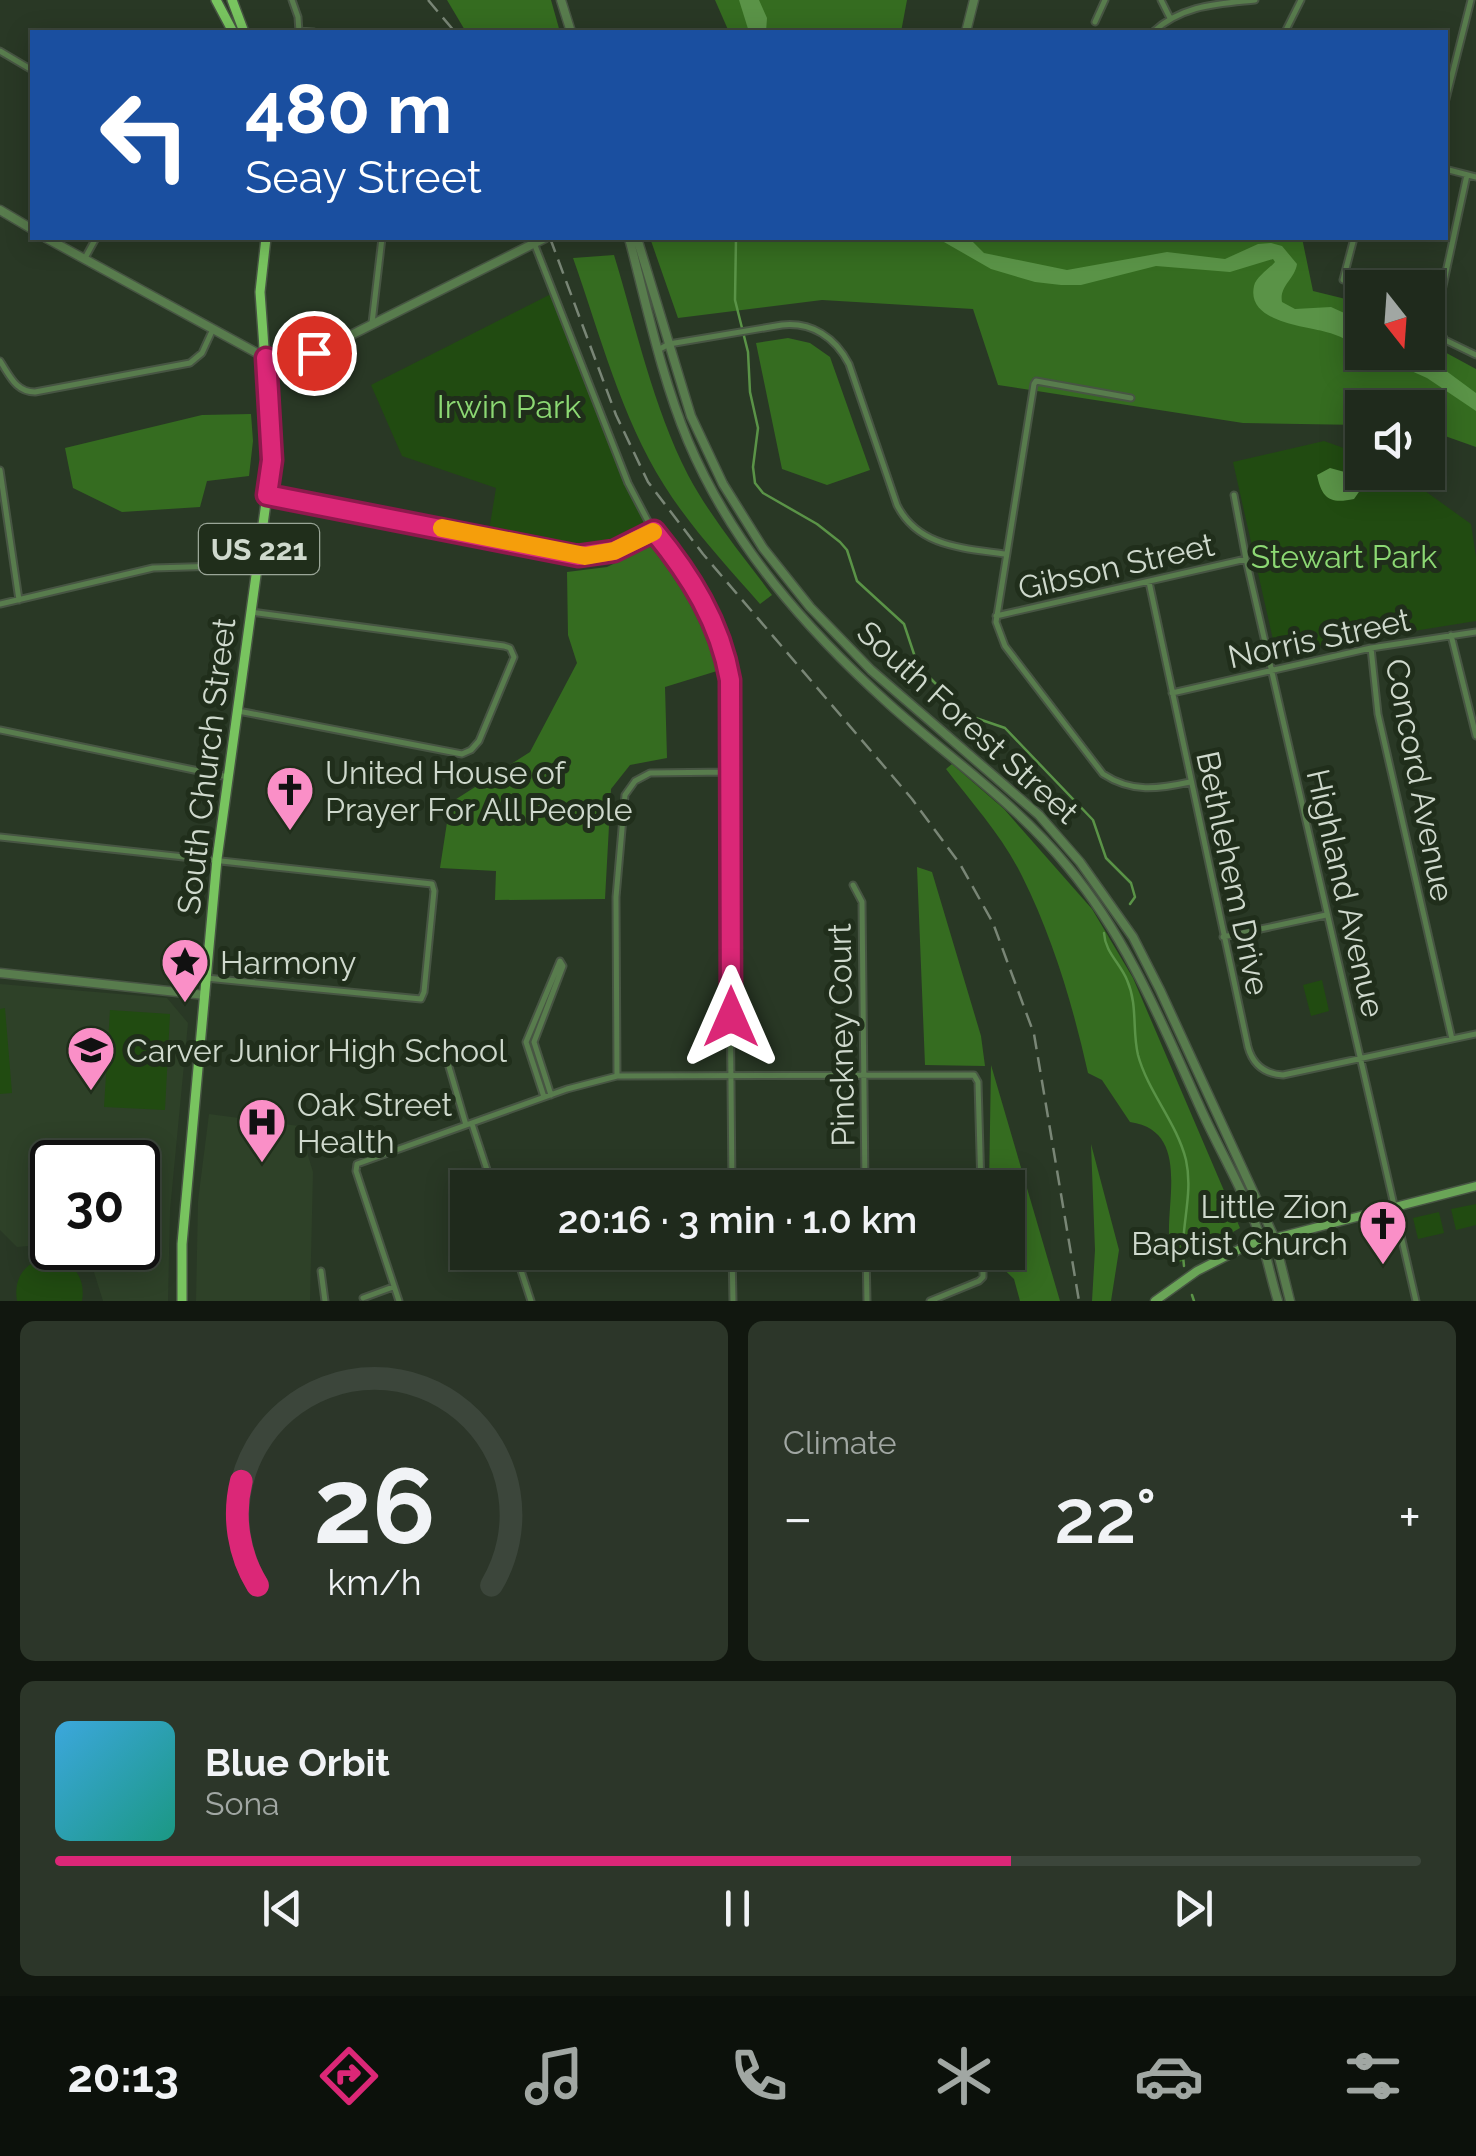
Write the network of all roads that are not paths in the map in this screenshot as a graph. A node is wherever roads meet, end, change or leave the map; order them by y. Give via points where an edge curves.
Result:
1 (216, 0) edge
2 (232, 0) edge
3 (292, 0) edge
4 (561, 0) edge
5 (974, 0) edge
6 (1105, 0) edge
7 (1161, 0) edge
8 (1255, 0) edge
9 (1301, 0) edge
10 (1470, 0) edge
11 (1170, 18) junction
12 (1096, 22) dead end
13 (232, 30) edge
14 (243, 30) edge
15 (299, 30) edge
16 (569, 30) edge
17 (966, 30) edge
18 (1155, 30) edge
19 (1286, 30) edge
20 (0, 51) edge
21 (30, 69) edge
22 (1448, 92) edge
23 (1448, 170) edge
24 (1468, 175) junction
25 (1476, 176) edge
26 (0, 210) edge
27 (30, 229) edge
28 (49, 240) edge
29 (95, 240) edge
30 (266, 240) edge
31 (382, 240) edge
32 (540, 240) edge
33 (630, 240) edge
34 (638, 240) edge
35 (1353, 240) edge
36 (534, 243) junction
37 (83, 260) junction
38 (1343, 280) dead end
39 (372, 323) junction
40 (213, 329) junction
41 (669, 344) junction
42 (658, 350) junction
43 (1476, 355) edge
44 (266, 358) junction
45 (0, 361) edge
46 (1131, 398) dead end
47 (0, 470) edge
48 (267, 495) junction
49 (1234, 495) dead end
50 (654, 531) junction
51 (1005, 554) junction
52 (1246, 559) junction
53 (257, 565) junction
54 (1148, 582) junction
55 (20, 600) junction
56 (0, 604) edge
57 (252, 612) junction
58 (996, 616) junction
59 (1476, 632) edge
60 (1451, 635) junction
61 (1371, 648) junction
62 (1271, 668) junction
63 (1172, 694) junction
64 (238, 710) junction
65 (0, 730) edge
66 (1476, 736) edge
67 (728, 772) junction
68 (228, 776) junction
69 (1190, 782) junction
70 (0, 837) edge
71 (217, 860) junction
72 (853, 885) dead end
73 (1326, 914) junction
74 (1223, 936) junction
75 (0, 973) edge
76 (206, 978) junction
77 (205, 995) junction
78 (1476, 1034) edge
79 (1452, 1039) junction
80 (530, 1042) junction
81 (1361, 1058) junction
82 (447, 1060) dead end
83 (731, 1074) junction
84 (864, 1074) junction
85 (617, 1076) junction
86 (548, 1096) junction
87 (469, 1124) junction
88 (486, 1170) edge
89 (732, 1170) edge
90 (865, 1170) edge
91 (980, 1170) edge
92 (1476, 1186) edge
93 (1396, 1208) junction
94 (1274, 1236) junction
95 (1262, 1240) junction
96 (521, 1270) edge
97 (732, 1270) edge
98 (866, 1270) edge
99 (983, 1270) edge
100 (321, 1271) dead end
101 (394, 1286) junction
102 (363, 1298) dead end
103 (182, 1301) edge
104 (324, 1301) edge
105 (399, 1301) edge
106 (531, 1301) edge
107 (733, 1301) edge
108 (867, 1301) edge
109 (930, 1301) edge
110 (1155, 1301) edge
111 (1278, 1301) edge
112 (1290, 1301) edge
113 (1416, 1301) edge

1 - 13 main road
2 - 14 main road
3 - 15 street
4 - 16 street
5 - 17 street
6 - 12 street
7 - 11 street
8 - 11 street
9 - 19 street
10 - 22 street
11 - 18 street
20 - 21 street
23 - 24 street
24 - 25 street
24 - 43 street via 1435,323 1445,340
26 - 27 street
28 - 37 street
29 - 37 street
30 - 44 main road, South Church Street / US 221 via 260,292
31 - 39 street
32 - 36 street
33 - 42 street, South Forest Street
34 - 41 street, South Forest Street
35 - 38 street
36 - 39 street
36 - 50 street via 622,470
37 - 40 street
39 - 44 street via 294,364
40 - 44 street
40 - 45 street via 190,363 36,392 17,386
41 - 42 street
41 - 51 street via 800,325 818,330 849,364 907,521 940,543
41 - 94 street, South Forest Street via 706,450 786,578 885,683 1038,815 1117,912
42 - 95 street, South Forest Street via 702,472 779,591 867,683 1030,824 1098,906 1149,995
44 - 48 main road, South Church Street / US 221 via 272,460
46 - 51 street via 1036,381
47 - 55 street
48 - 50 street via 578,556 614,551
48 - 53 main road, South Church Street / US 221
49 - 52 street, Highland Avenue
50 - 67 street via 698,592 720,642 731,691
51 - 58 street
52 - 54 street, Gibson Street
52 - 62 street, Highland Avenue
53 - 55 street via 153,568
53 - 57 main road, South Church Street / US 221
54 - 58 street, Gibson Street
54 - 63 street, Bethlehem Drive
55 - 56 street
57 - 64 main road, South Church Street / US 221
57 - 64 street via 504,646 514,657 479,741 462,754
58 - 69 street via 1006,646 1103,774 1146,790
59 - 60 street, Norris Street
60 - 61 street, Norris Street
60 - 66 street
61 - 62 street, Norris Street
61 - 79 street, Concord Avenue via 1378,714
62 - 63 street, Norris Street
62 - 73 street, Highland Avenue
63 - 69 street, Bethlehem Drive
64 - 68 main road, South Church Street / US 221
65 - 68 street
67 - 83 street
67 - 85 street via 650,774 625,795 616,897
68 - 71 main road, South Church Street / US 221
69 - 74 street, Bethlehem Drive
70 - 71 street
71 - 76 main road, South Church Street / US 221
71 - 76 street via 426,882 434,890 421,999
72 - 84 street, Pinckney Court via 862,902
73 - 74 street
73 - 81 street, Highland Avenue
74 - 81 street, Bethlehem Drive via 1248,1047 1260,1068 1283,1074
75 - 77 street
76 - 77 main road, South Church Street / US 221
77 - 103 main road, South Church Street / US 221
78 - 79 street
79 - 81 street
80 - 80 street via 563,966 560,961 557,962
80 - 86 street
81 - 93 street, Highland Avenue
82 - 87 street
83 - 84 street
83 - 85 street
83 - 89 street
84 - 90 street, Pinckney Court
84 - 91 street via 969,1074 978,1082
85 - 86 street
86 - 87 street
87 - 88 street
87 - 101 street via 360,1162 356,1171
92 - 93 main road
93 - 94 main road
93 - 113 street, Highland Avenue
94 - 95 main road
94 - 112 street, South Forest Street
95 - 110 main road via 1206,1266
95 - 111 street, South Forest Street
96 - 106 street
97 - 107 street
98 - 108 street
99 - 109 street via 975,1284
100 - 104 street
101 - 102 street
101 - 105 street

